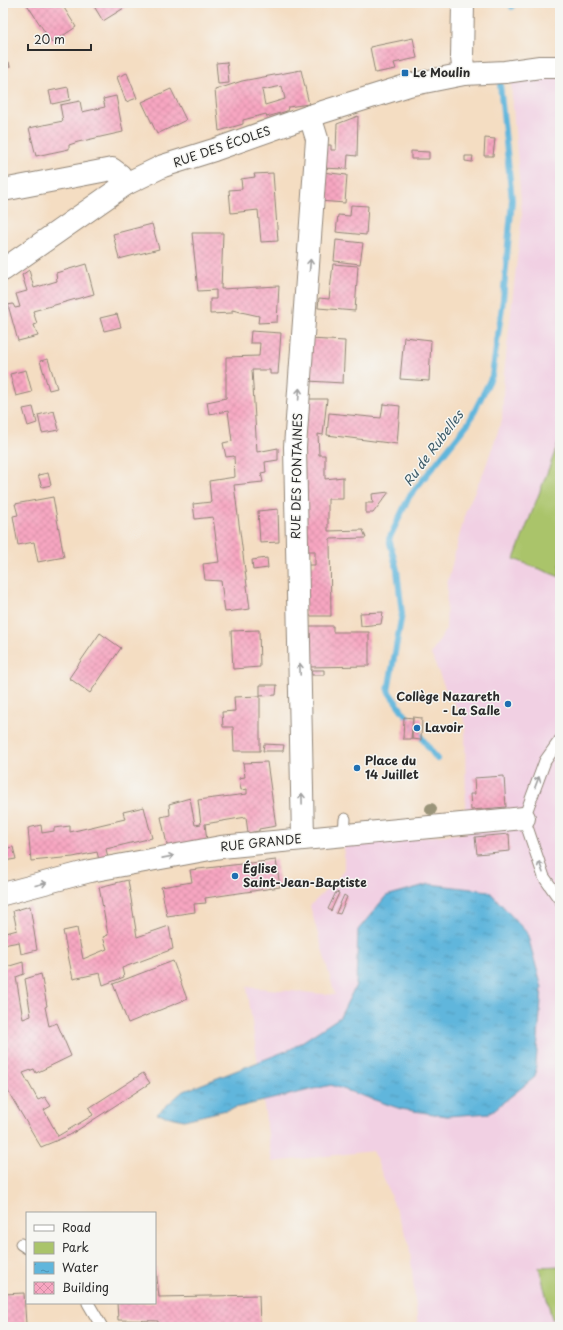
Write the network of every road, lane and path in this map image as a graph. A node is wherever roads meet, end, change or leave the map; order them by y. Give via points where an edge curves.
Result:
1 (463, 3) edge
2 (560, 67) edge
3 (464, 74) junction
4 (310, 116) junction
5 (126, 184) junction
6 (3, 190) edge
7 (3, 270) edge
8 (560, 740) edge
9 (524, 818) junction
10 (303, 838) junction
11 (3, 894) edge
12 (560, 900) edge
13 (89, 1304) edge
14 (102, 1327) edge

1 - 3 street
2 - 3 street, RUE DES ÉCOLES
3 - 4 street, RUE DES ÉCOLES via 409,85
4 - 5 street, RUE DES ÉCOLES via 163,166
10 -> 4 street, RUE DES FONTAINES via 308,703 297,582 295,447 317,139
5 - 6 street via 112,168
5 - 7 street, RUE DES ÉCOLES
9 -> 8 lane via 545,761
9 - 10 street, RUE GRANDE via 402,831 344,827
12 -> 9 lane via 544,877
11 -> 10 street, RUE GRANDE via 90,872 221,847
13 - 14 lane

